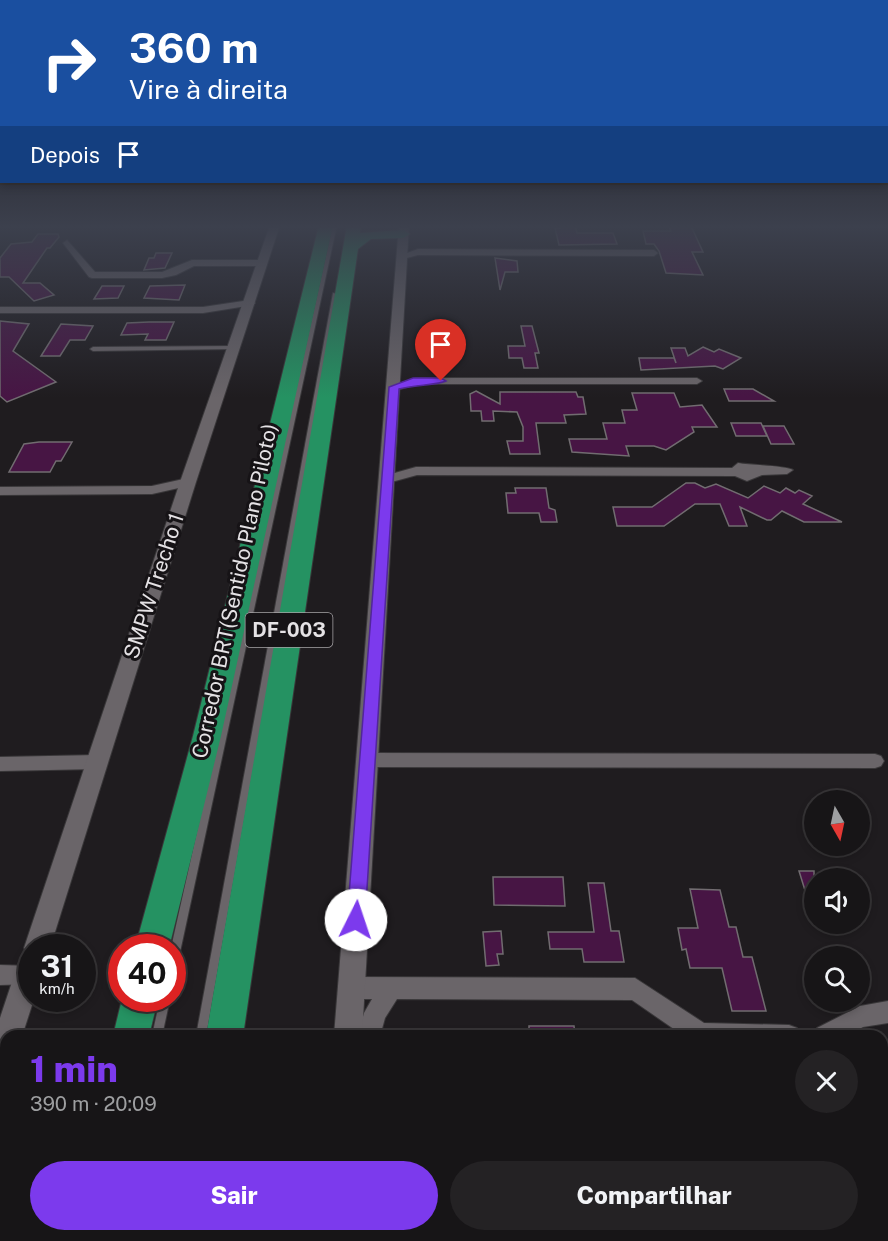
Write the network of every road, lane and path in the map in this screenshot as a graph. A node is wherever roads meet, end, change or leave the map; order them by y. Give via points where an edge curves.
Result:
1 (256, 283) edge
2 (313, 283) edge
3 (322, 283) edge
4 (341, 283) edge
5 (342, 283) edge
6 (403, 283) edge
7 (0, 310) edge
8 (203, 310) junction
9 (247, 312) junction
10 (93, 348) dead end
11 (234, 348) junction
12 (395, 381) junction
13 (697, 381) dead end
14 (787, 470) dead end
15 (388, 472) junction
16 (185, 490) junction
17 (0, 492) edge
18 (367, 760) junction
19 (875, 761) dead end
20 (97, 762) junction
21 (0, 764) edge
22 (42, 934) edge
23 (156, 934) edge
24 (179, 934) edge
25 (18, 972) edge
26 (0, 975) edge
27 (351, 988) junction
28 (392, 989) junction
29 (18, 1006) edge
30 (136, 1012) edge
31 (162, 1012) edge
32 (888, 1012) edge
33 (10, 1030) edge
34 (132, 1030) edge
35 (158, 1030) edge
36 (202, 1030) edge
37 (225, 1030) edge
38 (348, 1030) edge
39 (371, 1030) edge
40 (693, 1030) edge
41 (836, 1030) edge

1 - 9 street, SMPW Trecho 1
2 - 23 highway, DF-003 via 207,736
3 - 24 lane, Corredor BRT(Sentido Plano Piloto)
4 - 36 lane
5 - 37 highway, DF-003
6 - 12 street
7 - 8 street
8 - 9 street
8 - 9 street
9 - 11 street, SMPW Trecho 1
10 - 11 lane
11 - 16 street, SMPW Trecho 1
12 - 13 street
12 - 15 street
14 - 15 street via 756,471 752,477 737,472
15 - 18 street
16 - 17 street
16 - 20 street, SMPW Trecho 1
18 - 19 street
18 - 27 street
20 - 21 street
20 - 22 street, SMPW Trecho 1
25 - 26 street
27 - 28 street
27 - 38 street
28 - 39 street via 375,1013
28 - 40 street via 635,989
29 - 33 street
30 - 34 highway
31 - 35 lane
32 - 41 street via 860,1017

